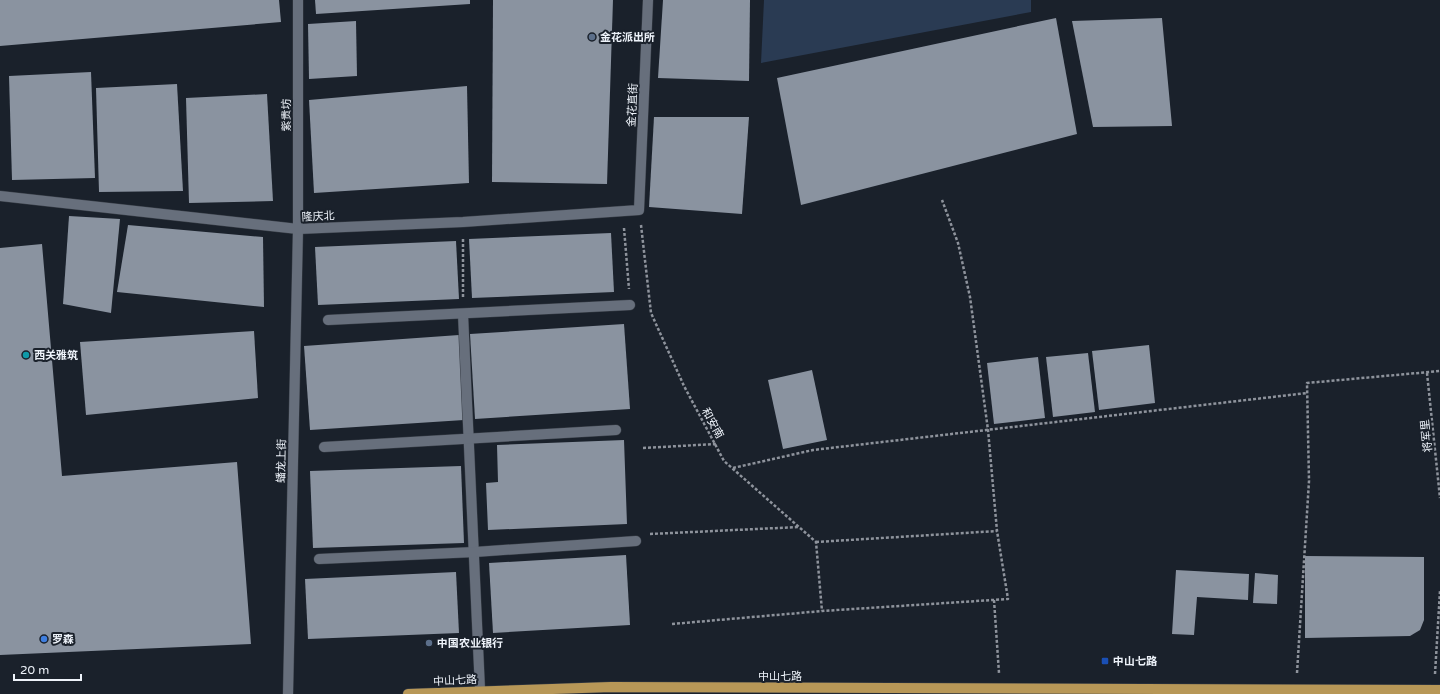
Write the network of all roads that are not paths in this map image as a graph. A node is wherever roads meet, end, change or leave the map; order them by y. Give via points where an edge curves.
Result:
1 (298, 0) edge
2 (648, 0) edge
3 (0, 196) edge
4 (639, 210) joint
5 (298, 229) junction
6 (630, 306) road end
7 (463, 314) junction
8 (328, 320) dead end
9 (616, 430) dead end
10 (469, 439) junction
11 (324, 447) dead end
12 (636, 541) dead end
13 (475, 552) junction
14 (319, 559) dead end
15 (480, 690) junction
16 (1437, 690) edge
17 (288, 694) edge
18 (408, 694) edge

1 - 5 street, 紫贵坊
2 - 4 street, 金花直街
3 - 5 street, 隆庆北
4 - 5 street, 隆庆北 via 463,222
5 - 17 street, 蟠龙上街
6 - 7 street
7 - 8 street
7 - 10 street
9 - 10 street
10 - 11 street
10 - 13 street
12 - 13 street
13 - 14 street
13 - 15 street
15 - 16 main road, 中山七路 via 611,687
15 - 18 main road, 中山七路

